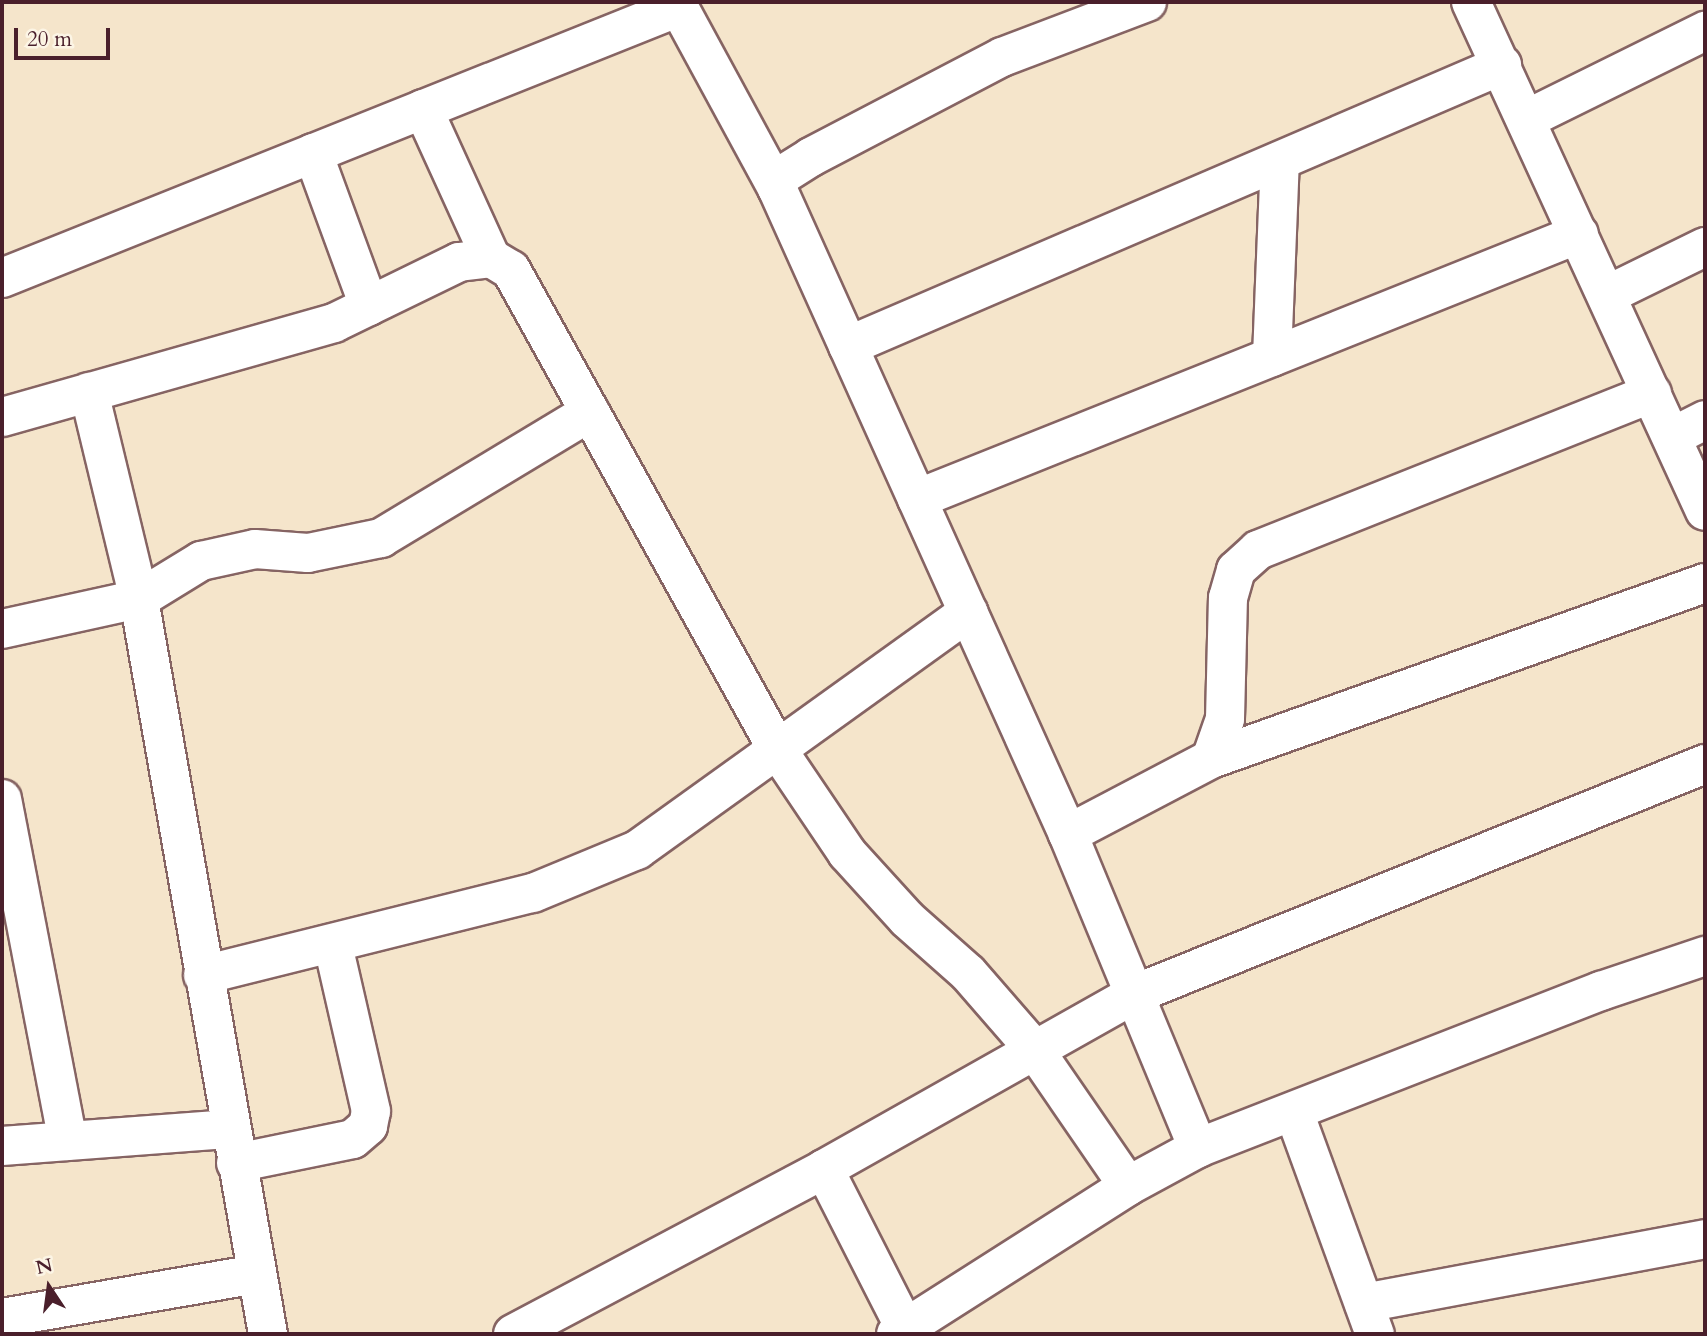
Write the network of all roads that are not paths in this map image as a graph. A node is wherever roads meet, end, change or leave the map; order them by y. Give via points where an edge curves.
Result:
1 (1147, 2) edge
2 (1471, 2) edge
3 (678, 4) edge
4 (1705, 31) edge
5 (1502, 65) junction
6 (423, 109) junction
7 (1527, 119) junction
8 (313, 153) junction
9 (1280, 161) junction
10 (777, 188) junction
11 (1579, 234) junction
12 (1705, 247) edge
13 (491, 258) junction
14 (2, 278) edge
15 (1607, 295) junction
16 (369, 306) junction
17 (848, 346) junction
18 (1272, 357) junction
19 (89, 392) junction
20 (1652, 393) junction
21 (590, 412) junction
22 (2, 417) edge
23 (1705, 420) edge
24 (1672, 437) junction
25 (917, 499) junction
26 (1705, 510) edge
27 (1705, 583) edge
28 (139, 599) junction
29 (968, 612) junction
30 (2, 629) edge
31 (779, 752) junction
32 (1211, 760) junction
33 (1705, 764) edge
34 (2, 799) edge
35 (1068, 834) junction
36 (333, 945) junction
37 (1705, 956) edge
38 (203, 975) junction
39 (1135, 995) junction
40 (1034, 1049) junction
41 (1294, 1112) junction
42 (68, 1141) junction
43 (2, 1146) edge
44 (233, 1146) junction
45 (1198, 1148) junction
46 (824, 1170) junction
47 (1128, 1186) junction
48 (1705, 1239) edge
49 (256, 1274) junction
50 (2, 1318) edge
51 (1370, 1318) edge
52 (901, 1331) edge
53 (268, 1334) edge
54 (513, 1334) edge

1 - 10 street via 1002,58 811,158 782,175
2 - 5 street
3 - 6 street
3 - 10 street
4 - 7 street
5 - 7 street
5 - 9 street
6 - 8 street
6 - 13 street
7 - 11 street
8 - 14 street
8 - 16 street
9 - 17 street
9 - 18 street
10 - 17 street
11 - 15 street
11 - 18 street
12 - 15 street
13 - 16 street via 459,262
13 - 21 street via 511,270
15 - 20 street
16 - 19 street via 334,323
17 - 25 street
18 - 25 street
19 - 22 street
19 - 28 street
20 - 24 street
20 - 32 street via 1258,550 1236,570 1228,598 1225,719
21 - 28 street via 381,538 308,553 255,549 201,561
21 - 31 street
23 - 24 street
24 - 26 street
25 - 29 street
27 - 32 street
28 - 30 street
28 - 38 street
29 - 31 street
29 - 35 street
31 - 36 street via 637,850 533,893
31 - 40 street via 848,853 907,919 968,972
32 - 35 street
33 - 39 street
34 - 42 street
35 - 39 street
36 - 38 street
36 - 44 street via 371,1111 368,1126 353,1139
37 - 41 street via 1601,991
38 - 44 street
39 - 40 street
39 - 45 street
40 - 46 street
40 - 47 street
41 - 45 street
41 - 51 street
42 - 43 street
42 - 44 street
44 - 49 street
45 - 47 street
46 - 52 street
46 - 54 street
47 - 52 street
48 - 51 street
49 - 50 street
49 - 53 street

